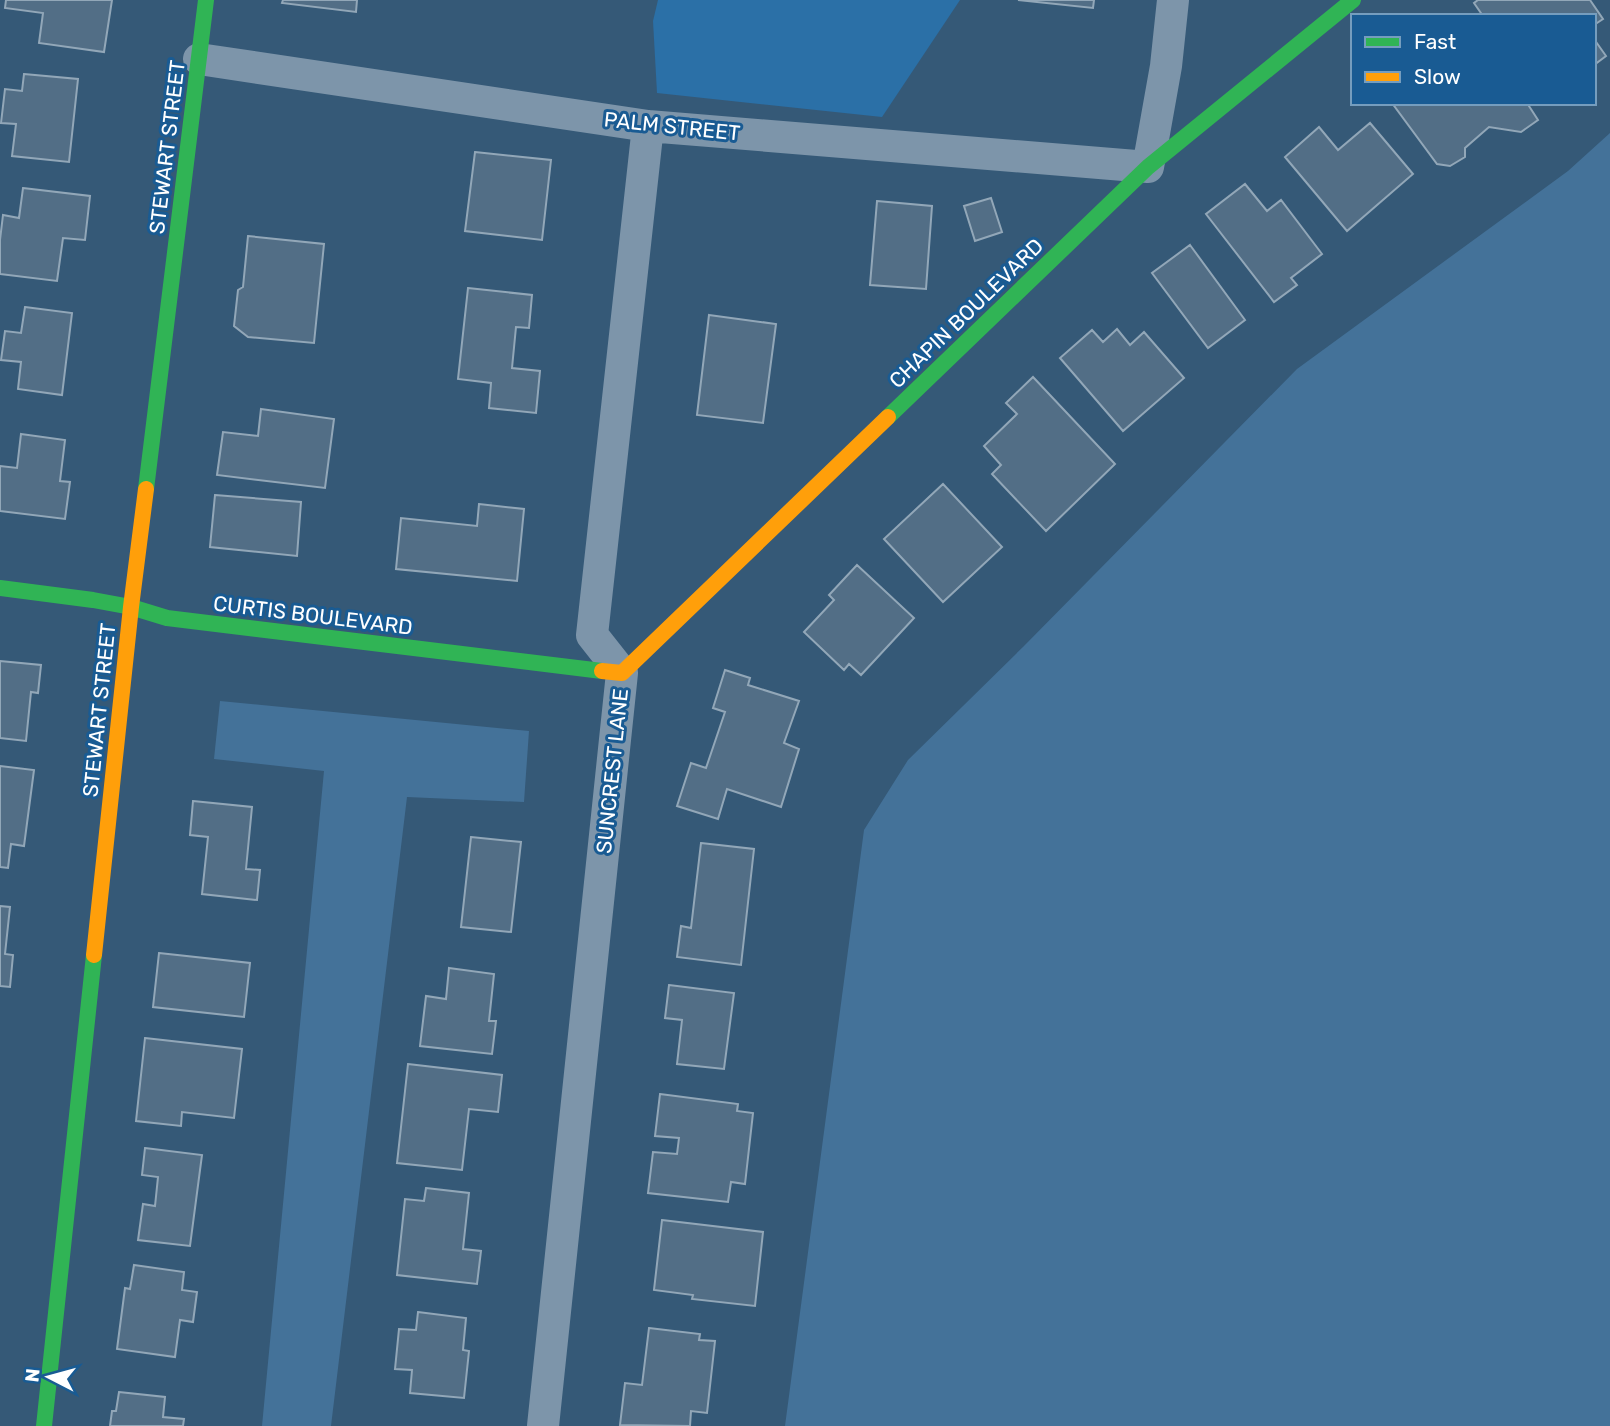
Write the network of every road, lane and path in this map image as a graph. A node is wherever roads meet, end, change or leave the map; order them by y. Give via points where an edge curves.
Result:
1 (206, 0) edge
2 (1173, 0) edge
3 (1353, 0) edge
4 (199, 59) junction
5 (648, 126) junction
6 (1148, 167) junction
7 (0, 587) edge
8 (131, 607) junction
9 (622, 673) junction
10 (44, 1426) edge
11 (543, 1426) edge

1 - 4 street, STEWART STREET
2 - 6 street
3 - 6 street, CHAPIN BOULEVARD
4 - 5 street, PALM STREET
4 - 8 street, STEWART STREET
5 - 6 street, PALM STREET
5 - 9 street, SUNCREST LANE via 592,635
6 - 9 street, CHAPIN BOULEVARD
7 - 8 street, CURTIS BOULEVARD
8 - 9 street, CURTIS BOULEVARD via 167,618
8 - 10 street, STEWART STREET
9 - 11 street, SUNCREST LANE

